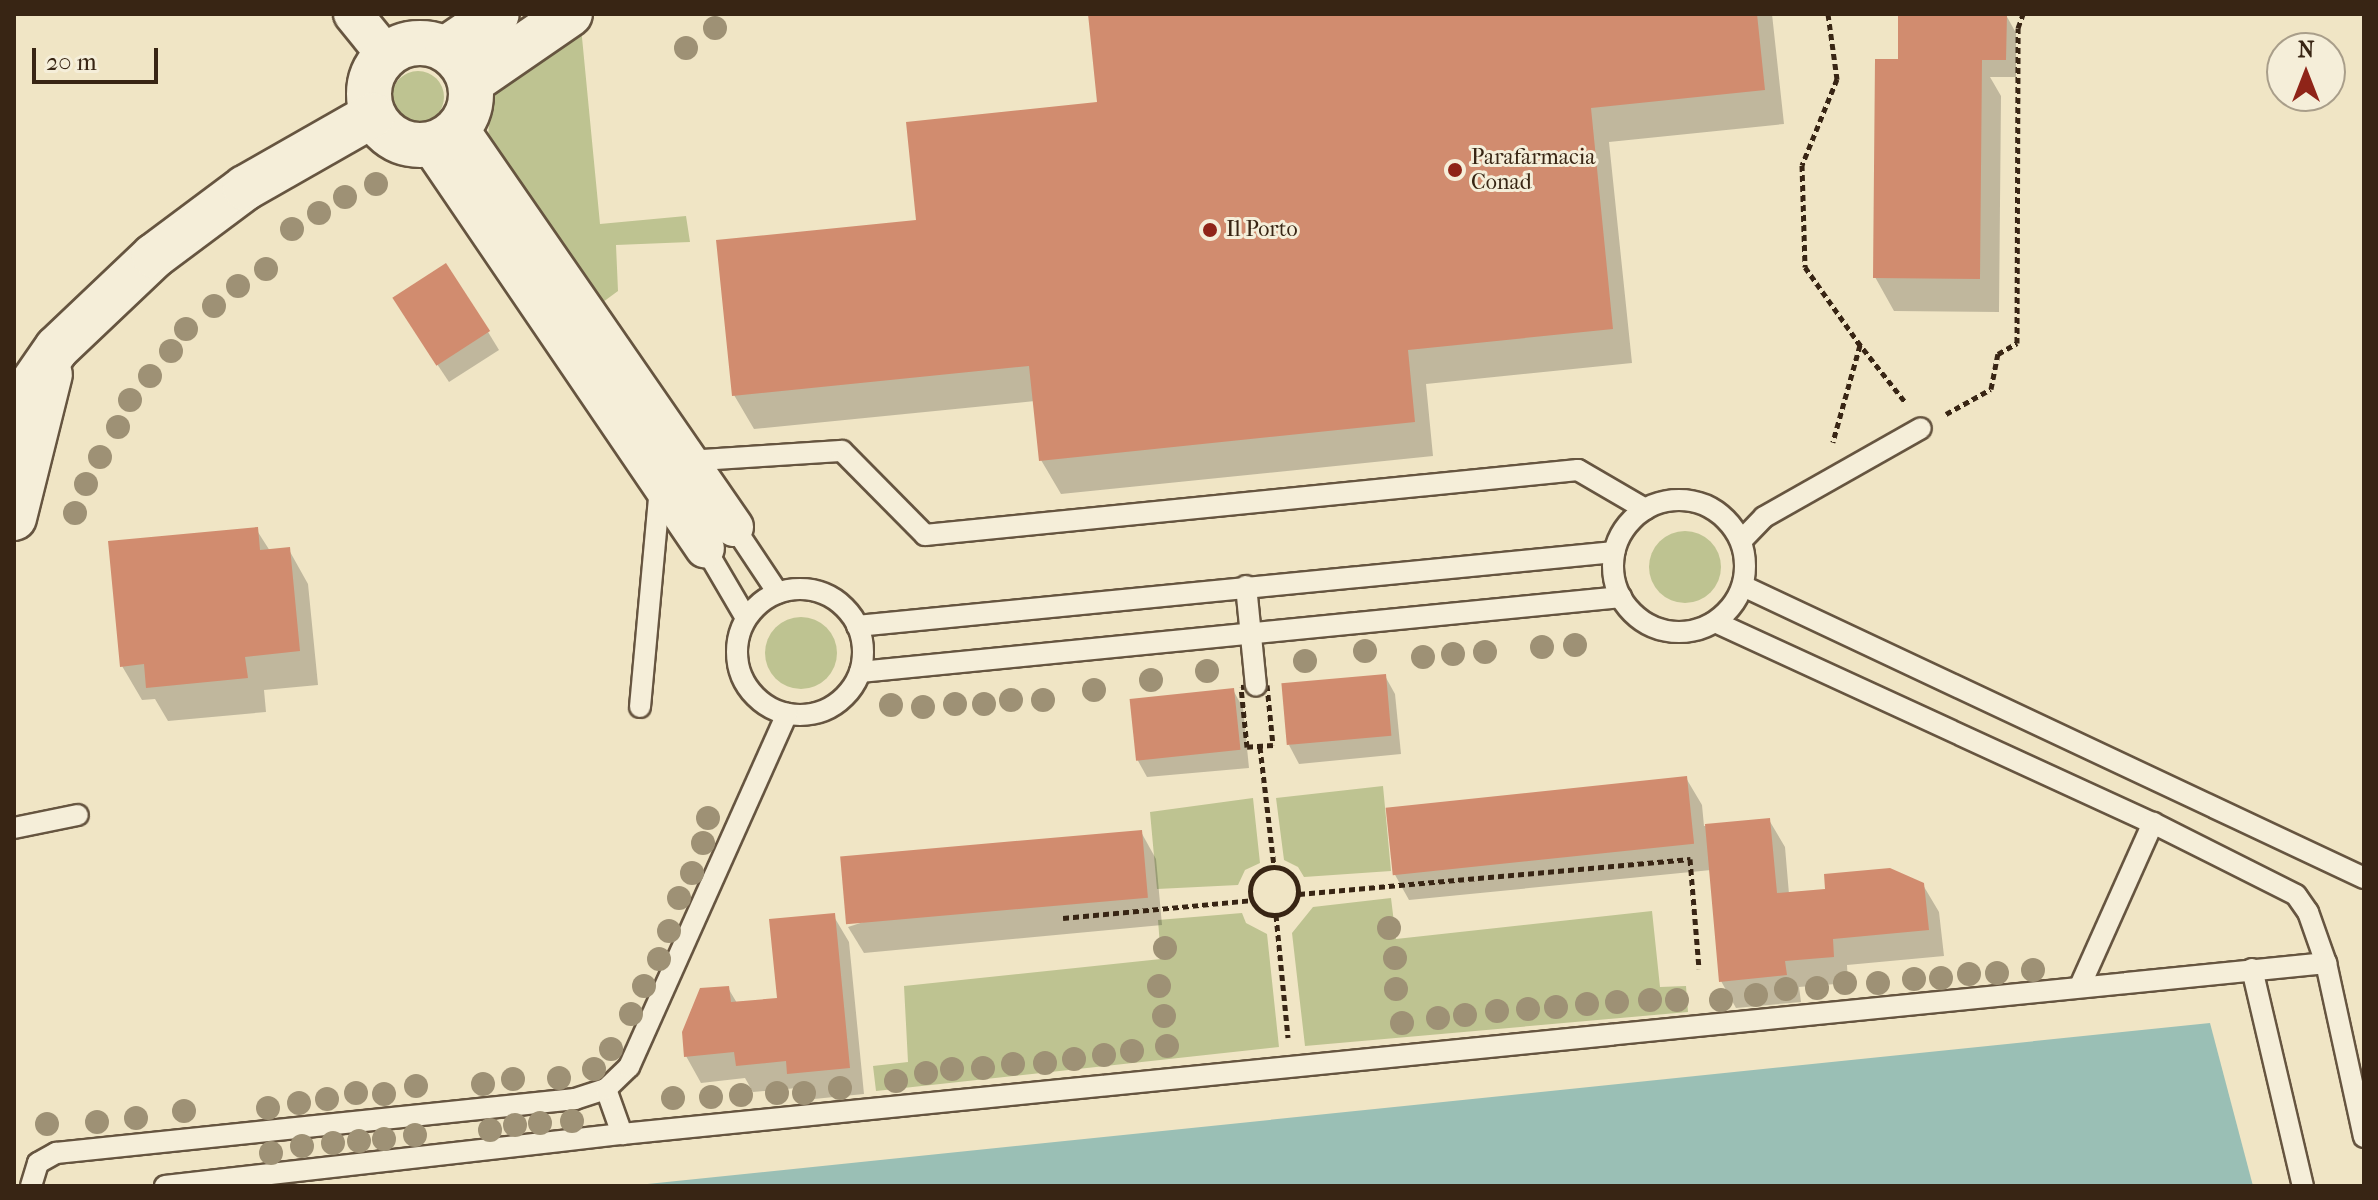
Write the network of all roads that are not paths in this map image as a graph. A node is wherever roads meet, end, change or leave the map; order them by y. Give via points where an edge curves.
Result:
1 (353, 14) edge
2 (497, 14) edge
3 (570, 14) edge
4 (387, 56) junction
5 (459, 65) junction
6 (373, 115) junction
7 (444, 136) junction
8 (57, 348) junction
9 (14, 410) edge
10 (1921, 428) road end
11 (675, 469) junction
12 (1645, 509) junction
13 (14, 518) edge
14 (720, 538) junction
15 (1741, 541) junction
16 (1614, 552) junction
17 (1246, 586) junction
18 (1743, 586) junction
19 (778, 593) junction
20 (1621, 597) junction
21 (746, 618) junction
22 (1715, 622) junction
23 (857, 626) junction
24 (1251, 634) junction
25 (860, 672) junction
26 (1256, 686) dead end
27 (640, 707) dead end
28 (787, 714) junction
29 (78, 815) dead end
30 (2153, 823) junction
31 (14, 828) edge
32 (2364, 878) edge
33 (2326, 963) junction
34 (2252, 969) junction
35 (2080, 986) junction
36 (606, 1089) junction
37 (622, 1134) junction
38 (2364, 1137) edge
39 (31, 1186) edge
40 (164, 1186) edge
41 (2303, 1186) edge

1 - 4 street
2 - 5 street
3 - 5 street
4 - 5 street via 419,45
4 - 6 street via 370,83
5 - 7 street
6 - 7 street via 387,133 407,144
6 - 8 street via 245,188 154,256
7 - 11 street
8 - 9 street
8 - 13 street
10 - 15 lane via 1764,517
11 - 12 lane via 842,451 925,535 1578,470
11 - 14 street
11 - 27 lane
12 - 15 lane via 1666,501 1700,504 1729,522
12 - 16 lane via 1620,536
14 - 19 lane
14 - 21 lane
15 - 18 lane
16 - 17 lane
16 - 20 lane
17 - 23 lane
17 - 24 lane
18 - 22 lane
18 - 32 lane
19 - 21 lane
19 - 23 lane via 815,591 847,610
20 - 22 lane via 1631,612 1662,630 1698,630
20 - 24 lane
21 - 28 lane via 737,646 741,677 752,694
22 - 30 lane
23 - 25 lane via 862,641
24 - 25 lane
24 - 26 lane
25 - 28 lane via 832,707
28 - 36 lane via 629,1067
29 - 31 lane
30 - 33 lane via 2296,895 2308,912
30 - 35 lane
33 - 34 lane
33 - 38 lane
34 - 35 lane
34 - 41 lane
35 - 37 lane
36 - 37 lane
36 - 39 lane via 575,1099 56,1153 38,1163
37 - 40 lane

